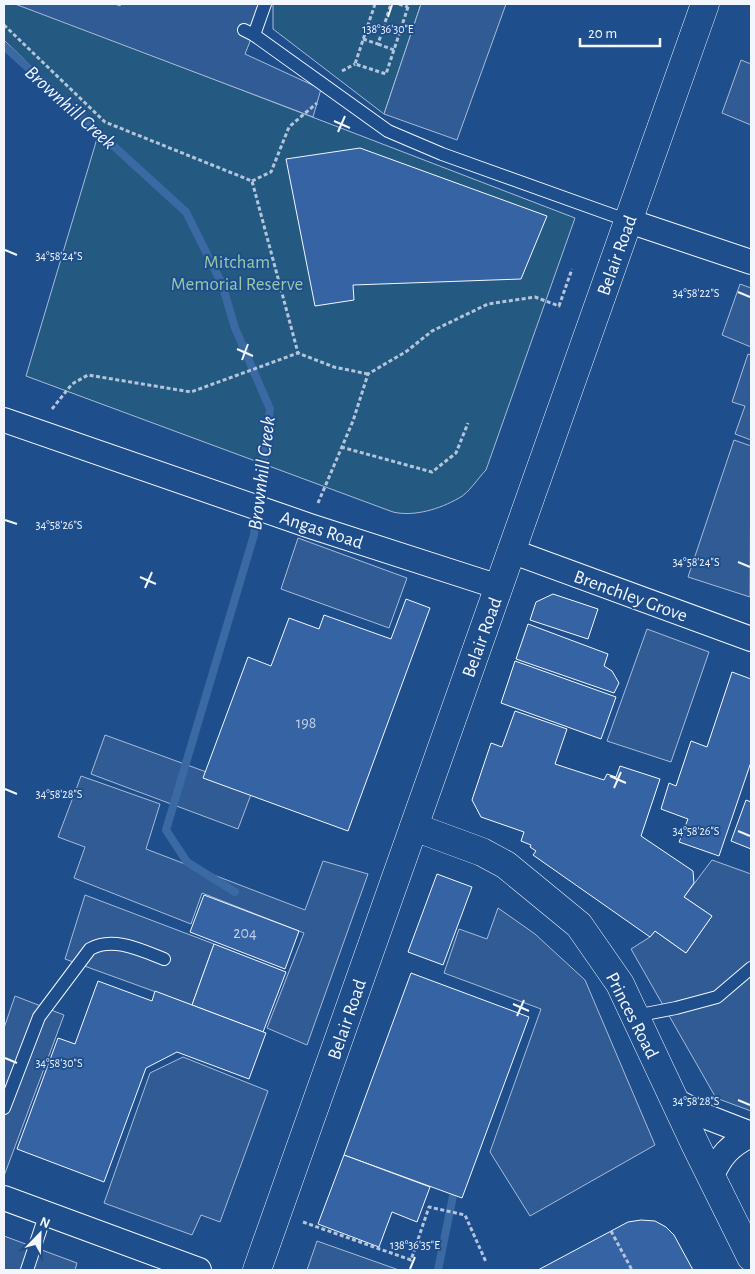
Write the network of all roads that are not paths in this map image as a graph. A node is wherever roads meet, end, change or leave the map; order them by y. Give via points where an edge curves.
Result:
1 (265, 4) edge
2 (705, 4) edge
3 (629, 221) junction
4 (751, 262) edge
5 (4, 420) edge
6 (511, 551) junction
7 (499, 587) junction
8 (751, 639) edge
9 (414, 827) junction
10 (164, 959) dead end
11 (751, 968) edge
12 (636, 1016) junction
13 (674, 1100) junction
14 (4, 1108) edge
15 (751, 1134) edge
16 (711, 1178) junction
17 (4, 1198) edge
18 (46, 1214) junction
19 (751, 1257) edge
20 (27, 1270) edge
21 (199, 1270) edge
22 (257, 1270) edge

1 - 3 lane via 249,33 388,131 422,147
2 - 3 main road, Belair Road
3 - 4 street
3 - 6 main road, Belair Road
5 - 7 street, Angas Road via 301,523
6 - 7 main road, Belair Road
6 - 8 street, Brenchley Grove
7 - 9 main road, Belair Road
9 - 12 main road, Princes Road via 482,852 506,865 553,902 579,925 620,984
9 - 22 main road, Belair Road
10 - 14 lane via 133,947 112,944 90,949 39,1017
11 - 12 lane via 716,997
12 - 13 main road, Princes Road
13 - 15 street
13 - 16 main road, Princes Road
15 - 16 street via 727,1149
16 - 19 main road, Princes Road
17 - 18 street
18 - 20 lane
18 - 21 street

